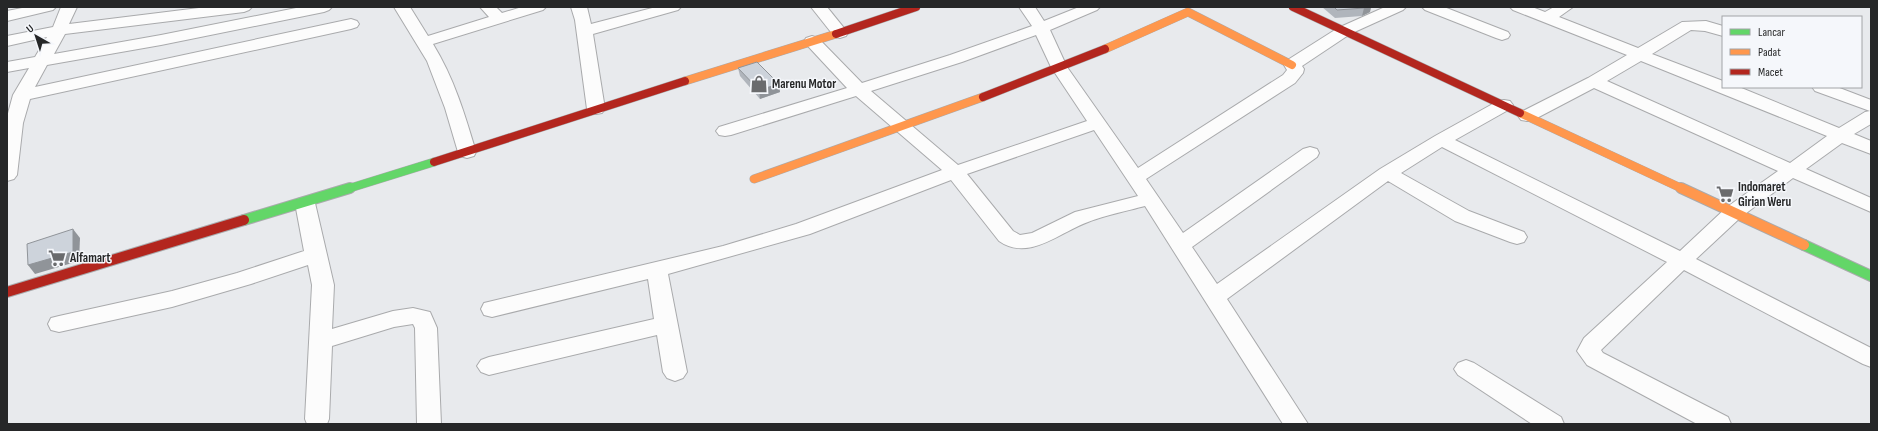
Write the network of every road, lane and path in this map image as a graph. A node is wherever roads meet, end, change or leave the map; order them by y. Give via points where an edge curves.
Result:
1 (48, 7) edge
2 (69, 7) edge
3 (140, 7) edge
4 (244, 7) edge
5 (324, 7) edge
6 (402, 7) edge
7 (488, 7) edge
8 (538, 7) edge
9 (579, 7) edge
10 (673, 7) edge
11 (819, 7) edge
12 (916, 7) edge
13 (1027, 7) edge
14 (1092, 7) edge
15 (1293, 7) edge
16 (1398, 7) edge
17 (1430, 7) edge
18 (1518, 7) edge
19 (1565, 7) edge
20 (271, 13) edge
21 (7, 16) edge
22 (1547, 18) junction
23 (499, 19) junction
24 (130, 22) junction
25 (244, 24) junction
26 (351, 24) dead end
27 (1041, 28) junction
28 (59, 30) junction
29 (585, 31) junction
30 (1344, 31) junction
31 (1722, 31) edge
32 (840, 33) junction
33 (1502, 35) dead end
34 (7, 41) edge
35 (812, 41) junction
36 (424, 42) junction
37 (240, 48) junction
38 (1640, 54) junction
39 (43, 60) junction
40 (1292, 66) junction
41 (7, 67) edge
42 (1060, 67) junction
43 (1594, 82) junction
44 (1722, 87) edge
45 (1725, 88) edge
46 (1824, 88) edge
47 (858, 89) junction
48 (18, 94) edge
49 (1504, 105) junction
50 (1871, 106) edge
51 (596, 109) junction
52 (1527, 116) junction
53 (1871, 116) edge
54 (1098, 123) junction
55 (10, 124) edge
56 (901, 126) junction
57 (725, 131) dead end
58 (1841, 135) junction
59 (1441, 140) junction
60 (1871, 148) edge
61 (467, 152) junction
62 (1310, 153) dead end
63 (8, 156) edge
64 (1792, 171) junction
65 (954, 172) junction
66 (1388, 173) junction
67 (7, 175) edge
68 (1135, 178) junction
69 (754, 179) dead end
70 (1150, 199) junction
71 (305, 202) junction
72 (1871, 206) edge
73 (1734, 212) junction
74 (1517, 237) dead end
75 (1180, 245) junction
76 (316, 255) junction
77 (1683, 261) junction
78 (657, 270) junction
79 (1871, 276) edge
80 (7, 292) edge
81 (1213, 298) junction
82 (492, 309) dead end
83 (59, 324) dead end
84 (667, 324) junction
85 (321, 341) junction
86 (1871, 358) edge
87 (489, 366) dead end
88 (1466, 369) dead end
89 (675, 372) dead end
90 (317, 419) dead end
91 (1289, 422) edge
92 (429, 424) edge
93 (1552, 424) edge
94 (1719, 424) edge

1 - 21 street
2 - 28 street
3 - 24 street
4 - 24 street
5 - 20 street
6 - 36 street
7 - 23 street
8 - 23 street
9 - 29 street
10 - 29 street
11 - 32 street
12 - 32 street
13 - 27 street
14 - 27 street
15 - 30 street
16 - 30 street
17 - 33 street
18 - 22 street
19 - 22 street
20 - 25 street
22 - 38 street
23 - 36 street
24 - 28 street
25 - 37 street
25 - 39 street
26 - 37 street
27 - 42 street
27 - 47 street
28 - 34 street
28 - 39 street
29 - 51 street
30 - 40 street
30 - 49 street
31 - 38 street via 1688,25
32 - 35 street
35 - 47 street
35 - 51 street
36 - 61 street via 441,77
37 - 48 street
38 - 43 street
38 - 44 street
39 - 41 street
39 - 48 street
40 - 42 street via 1188,12
40 - 68 street via 1296,69 1295,73 1289,78
42 - 54 street
42 - 56 street
43 - 52 street
43 - 64 street
45 - 58 street
46 - 50 street
47 - 56 street
47 - 57 street
48 - 55 street
49 - 52 street
49 - 59 street
51 - 61 street
52 - 73 street
53 - 58 street
54 - 65 street
54 - 68 street
55 - 63 street
56 - 65 street
56 - 69 street
58 - 60 street
58 - 64 street
59 - 66 street
59 - 77 street
61 - 71 street
62 - 75 street
63 - 67 street
64 - 72 street
64 - 73 street
65 - 70 street via 1006,236 1019,243 1096,212
65 - 78 street via 803,229
66 - 74 street via 1462,216
66 - 81 street
68 - 70 street
70 - 75 street
71 - 76 street
71 - 80 street
73 - 77 street
73 - 79 street
75 - 81 street
76 - 83 street via 172,299
76 - 85 street via 324,285
77 - 86 street
77 - 94 street via 1592,344 1590,351 1595,359
78 - 82 street
78 - 84 street
81 - 91 street via 1254,357
84 - 87 street
84 - 89 street
85 - 90 street
85 - 92 street via 393,319 413,316 422,318 426,328
88 - 93 street

